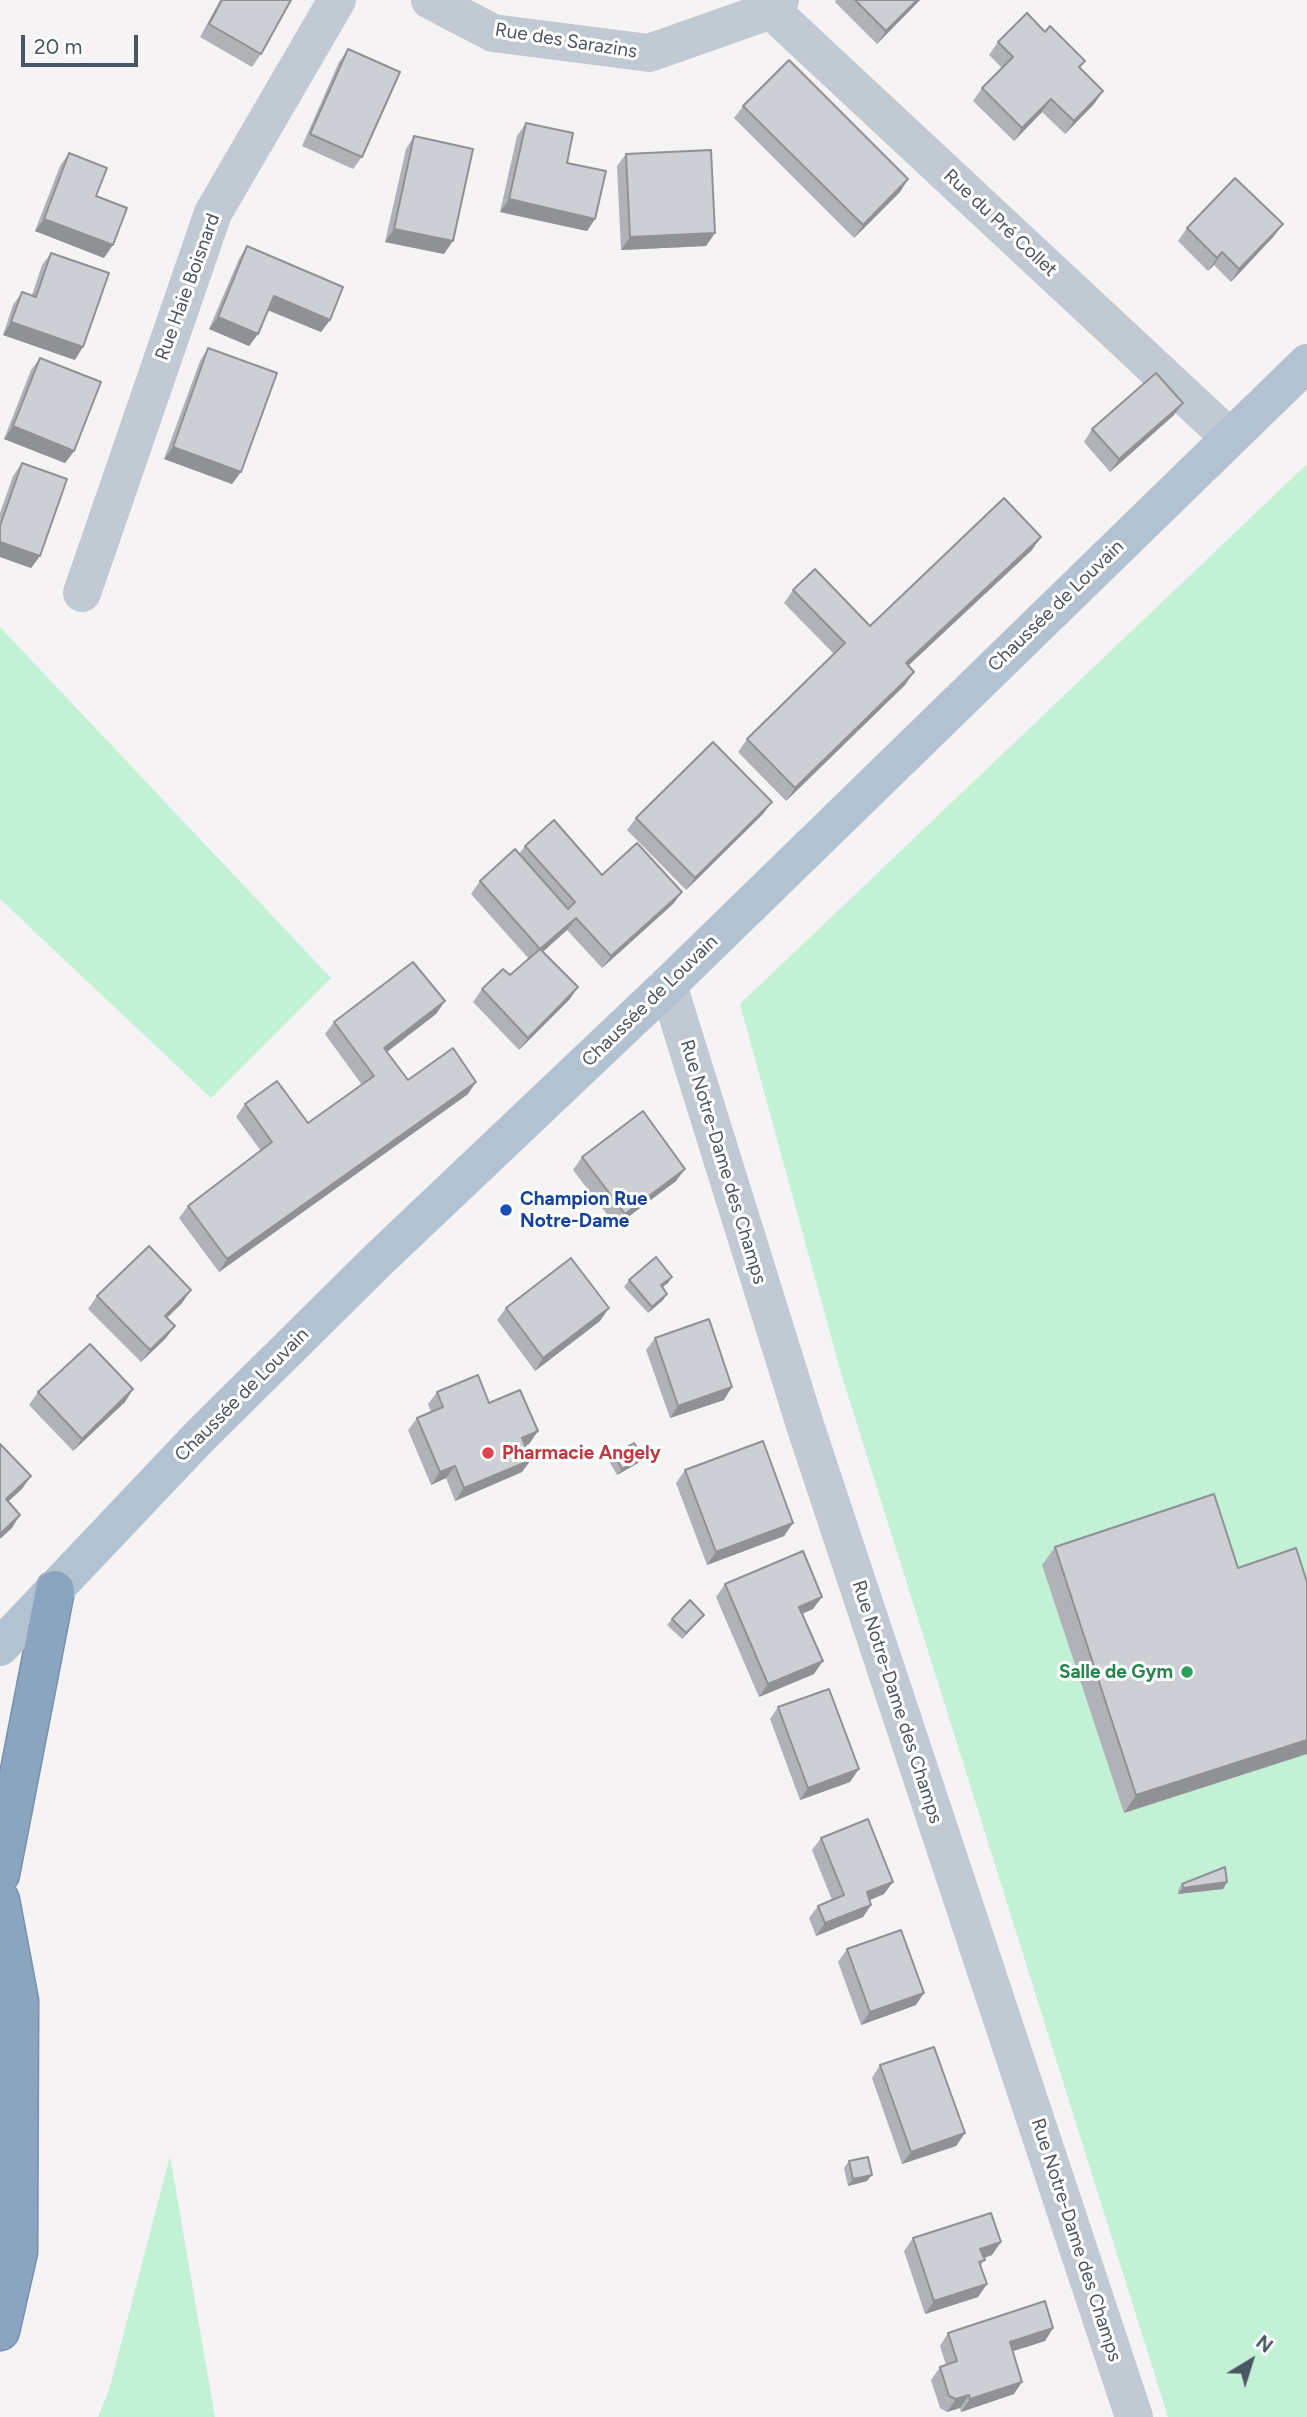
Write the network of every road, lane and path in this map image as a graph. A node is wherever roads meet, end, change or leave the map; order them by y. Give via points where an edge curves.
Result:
1 (337, 0) edge
2 (430, 0) edge
3 (776, 5) edge
4 (1307, 363) edge
5 (1229, 437) junction
6 (82, 593) dead end
7 (668, 985) junction
8 (55, 1590) junction
9 (0, 1647) edge
10 (0, 1874) edge
11 (0, 1900) edge
12 (0, 2331) edge
13 (1134, 2417) edge

1 - 6 street, Rue Haie Boisnard via 213,213
2 - 3 street, Rue des Sarazins via 493,33 649,53
3 - 5 street, Rue du Pré Collet
4 - 5 main road, Chaussée de Louvain
5 - 7 main road, Chaussée de Louvain
7 - 8 main road, Chaussée de Louvain via 370,1267 200,1436
7 - 13 street, Rue Notre-Dame des Champs via 805,1425
8 - 9 main road, Chaussée de Louvain
8 - 10 highway
11 - 12 highway via 19,2001 19,2029 18,2252

